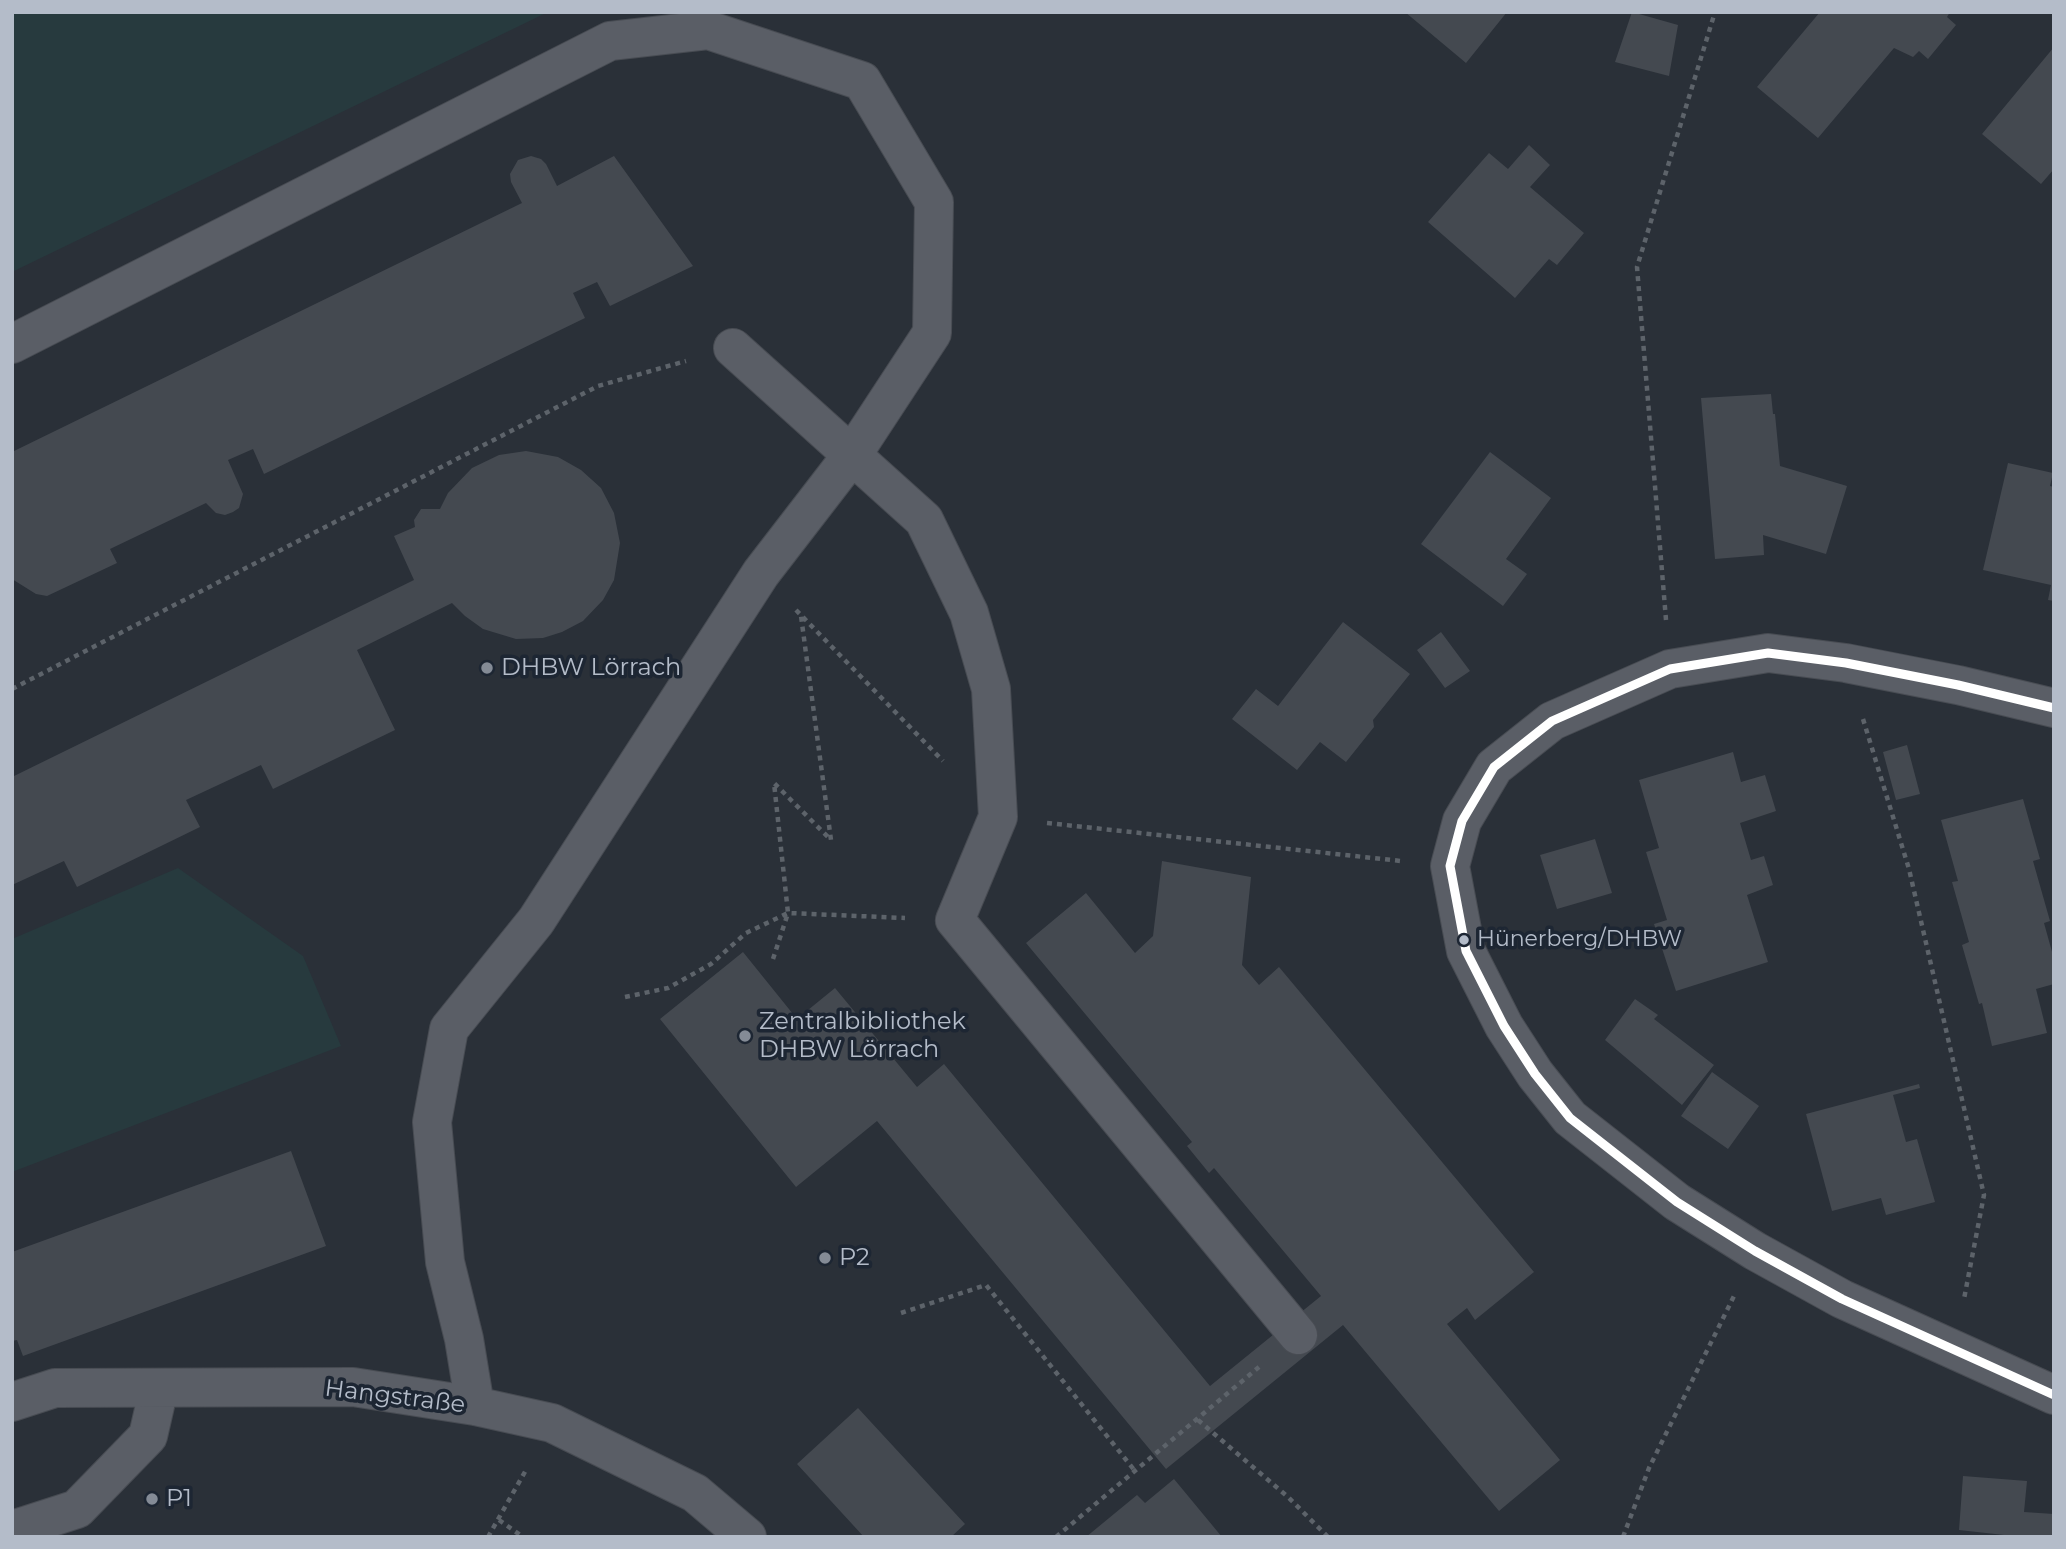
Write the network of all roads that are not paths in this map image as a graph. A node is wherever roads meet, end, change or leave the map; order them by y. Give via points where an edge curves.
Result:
1 (12, 344) edge
2 (733, 348) road end
3 (852, 455) junction
4 (2054, 708) edge
5 (1298, 1335) road end
6 (159, 1388) junction
7 (2054, 1395) edge
8 (12, 1402) edge
9 (475, 1406) junction
10 (12, 1530) edge
11 (747, 1537) edge

1 - 3 street via 610,41 708,30 862,81 934,202 933,333
2 - 3 street
3 - 5 street via 924,520 969,613 991,689 998,817 955,920
3 - 9 street via 761,573 536,920 449,1029 432,1122 445,1262
4 - 7 street via 1846,663 1768,653 1670,669 1552,721 1494,767 1462,821 1450,866 1466,951 1510,1036 1570,1118 1676,1202 1755,1251 1842,1299
6 - 8 street, Hangstraße via 55,1388
6 - 9 street, Hangstraße via 353,1387
6 - 10 street via 148,1436 77,1509
9 - 11 street, Hangstraße via 552,1423 695,1493

